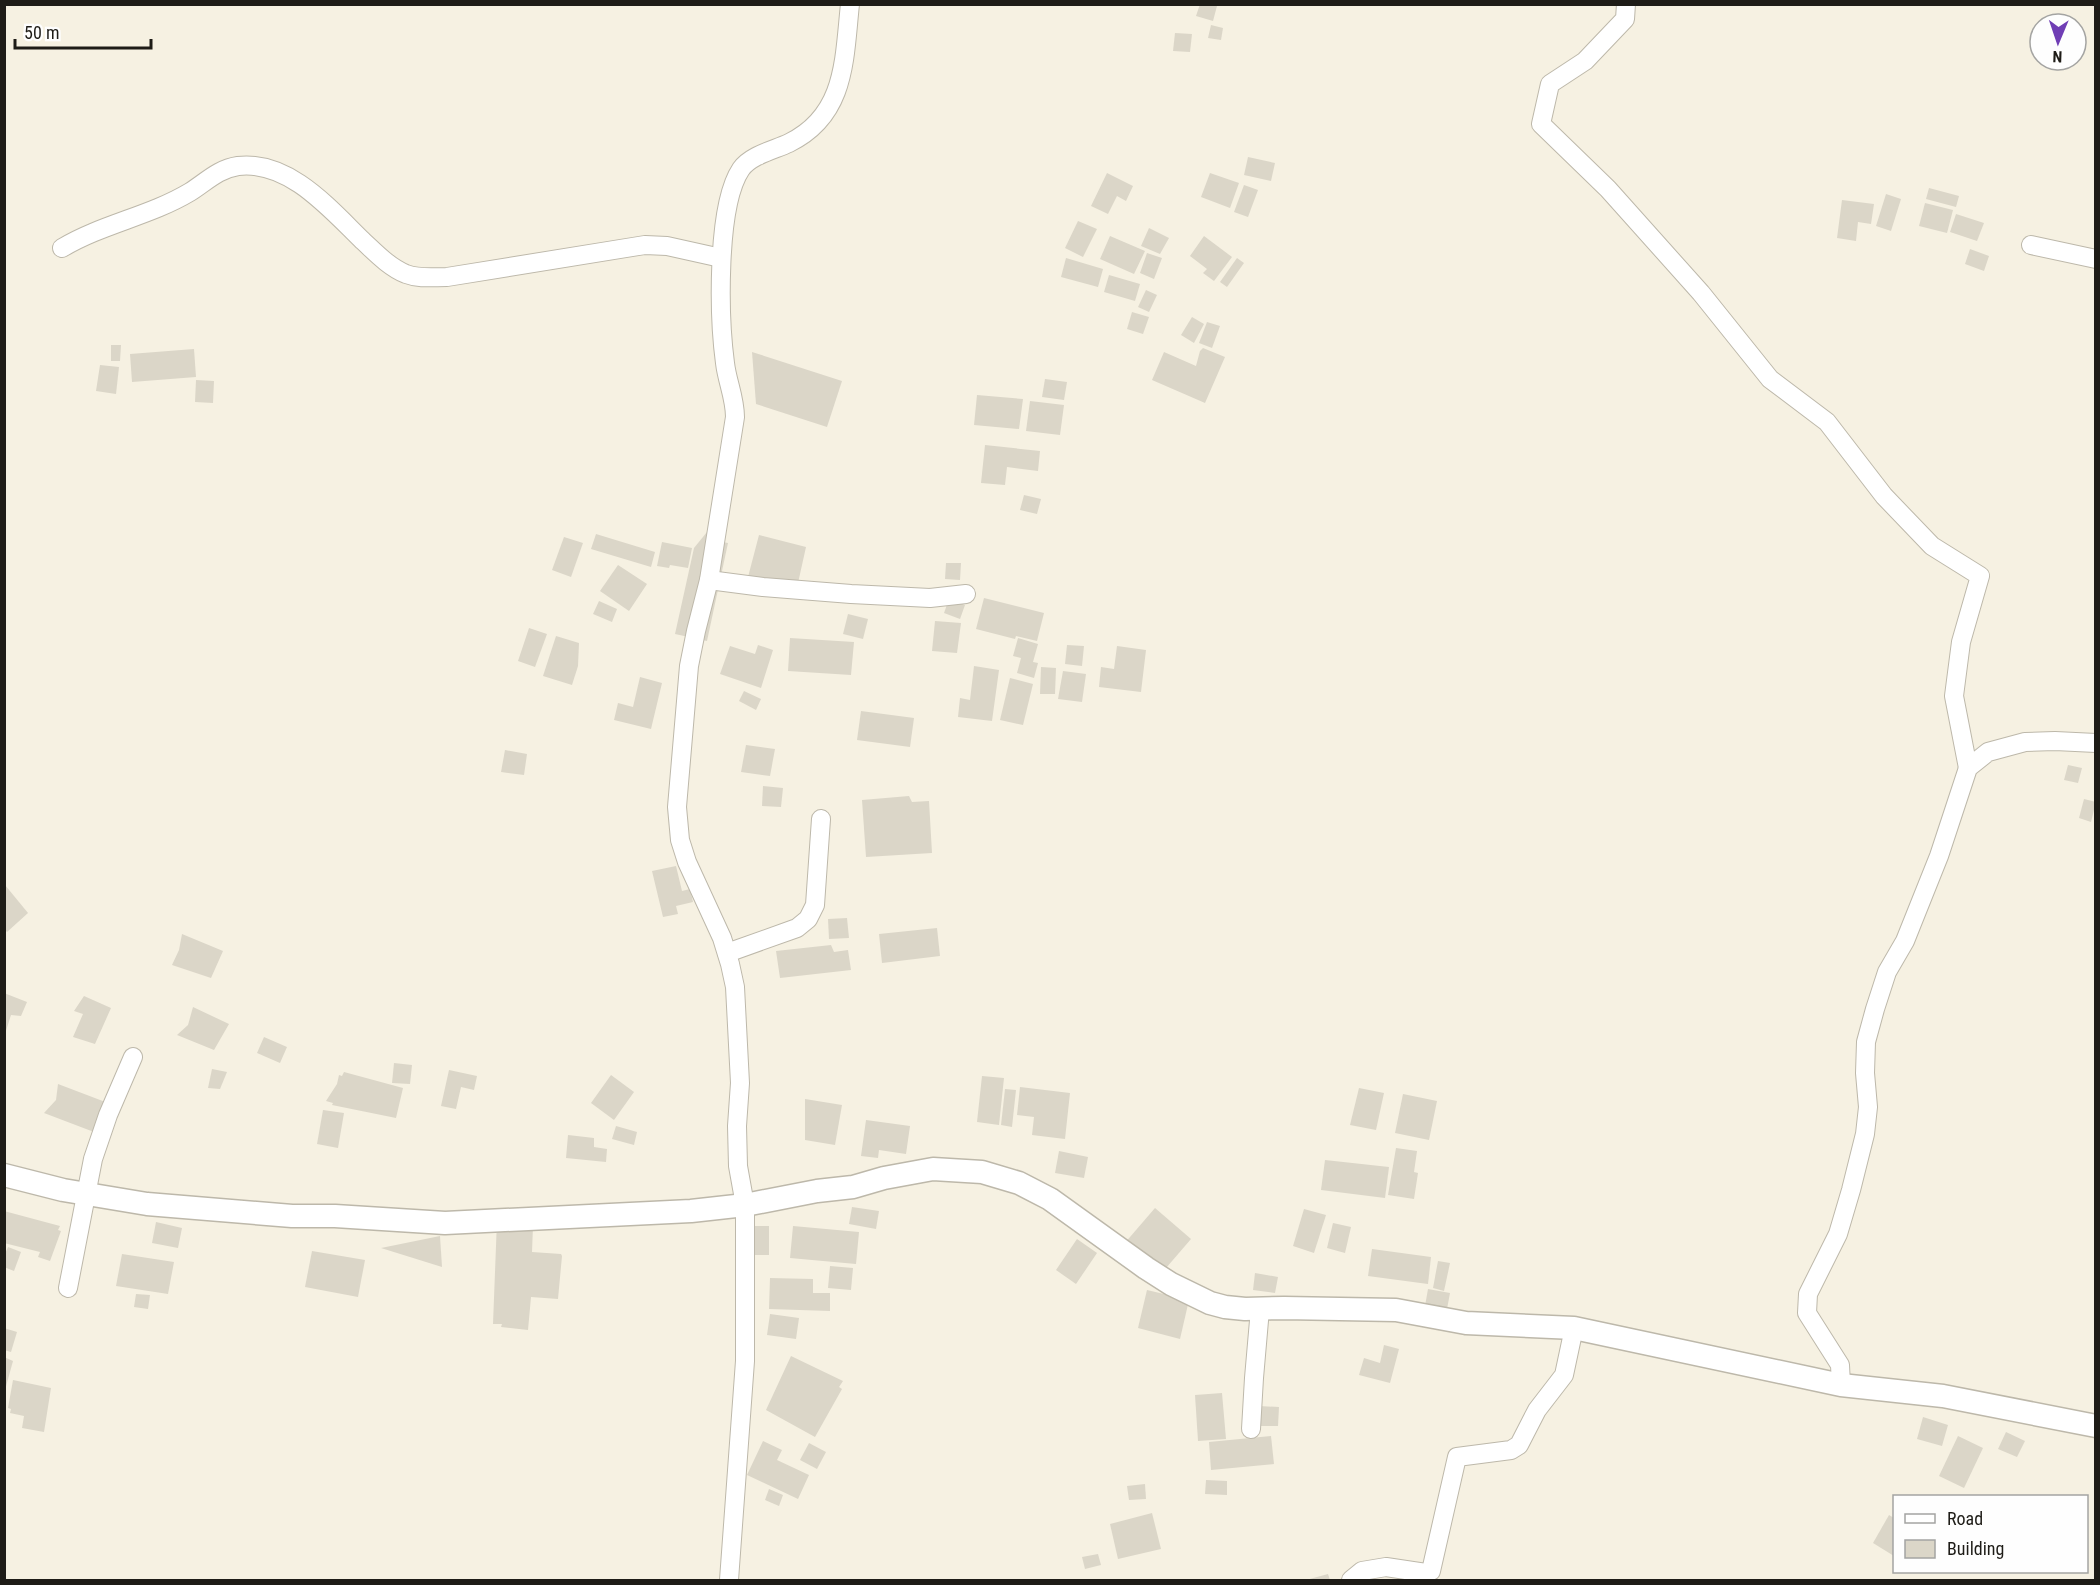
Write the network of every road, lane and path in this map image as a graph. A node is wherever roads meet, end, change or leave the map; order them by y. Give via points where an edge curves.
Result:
1 (850, 4) edge
2 (1626, 4) edge
3 (2031, 245) dead end
4 (62, 248) dead end
5 (722, 258) junction
6 (2096, 259) edge
7 (709, 580) junction
8 (966, 594) dead end
9 (2096, 743) edge
10 (1968, 768) junction
11 (822, 819) dead end
12 (727, 953) junction
13 (133, 1057) dead end
14 (4, 1175) edge
15 (86, 1195) junction
16 (745, 1205) junction
17 (68, 1288) dead end
18 (1260, 1309) junction
19 (1574, 1328) junction
20 (1841, 1385) junction
21 (2096, 1426) edge
22 (1251, 1430) dead end
23 (729, 1581) edge
24 (1351, 1581) edge

1 - 5 street via 842,74 831,104 812,129 755,157 741,169 728,208
2 - 10 street via 1625,19 1585,61 1550,84 1540,124 1623,206 1701,293 1770,379 1827,422 1884,496 1932,546 1980,576 1961,642 1954,696
3 - 6 street
4 - 5 street via 80,237 172,202 223,170 251,166 283,174 328,208 385,262 425,278 645,245
5 - 7 street via 725,363 735,417
7 - 8 street via 851,594 930,598
7 - 12 street via 689,666 677,807 680,840
9 - 10 street via 2025,742 1988,752
10 - 20 street via 1939,856 1905,941 1887,972 1875,1009 1866,1042 1865,1134 1838,1234 1808,1294 1808,1313 1840,1365
11 - 12 street via 815,905 808,919 797,928
12 - 16 street via 735,987 740,1083 738,1166
13 - 15 street via 104,1126
14 - 15 main road
15 - 16 main road via 256,1214 446,1223
15 - 17 street
16 - 18 main road via 933,1169 982,1172 1019,1183 1050,1199 1171,1284 1210,1303
16 - 23 street via 746,1361
18 - 19 main road via 1396,1310 1466,1323
18 - 22 street
19 - 20 main road
19 - 24 street via 1564,1375 1537,1410 1519,1444 1511,1450 1457,1457 1431,1571 1386,1567 1362,1571
20 - 21 main road via 1942,1396

